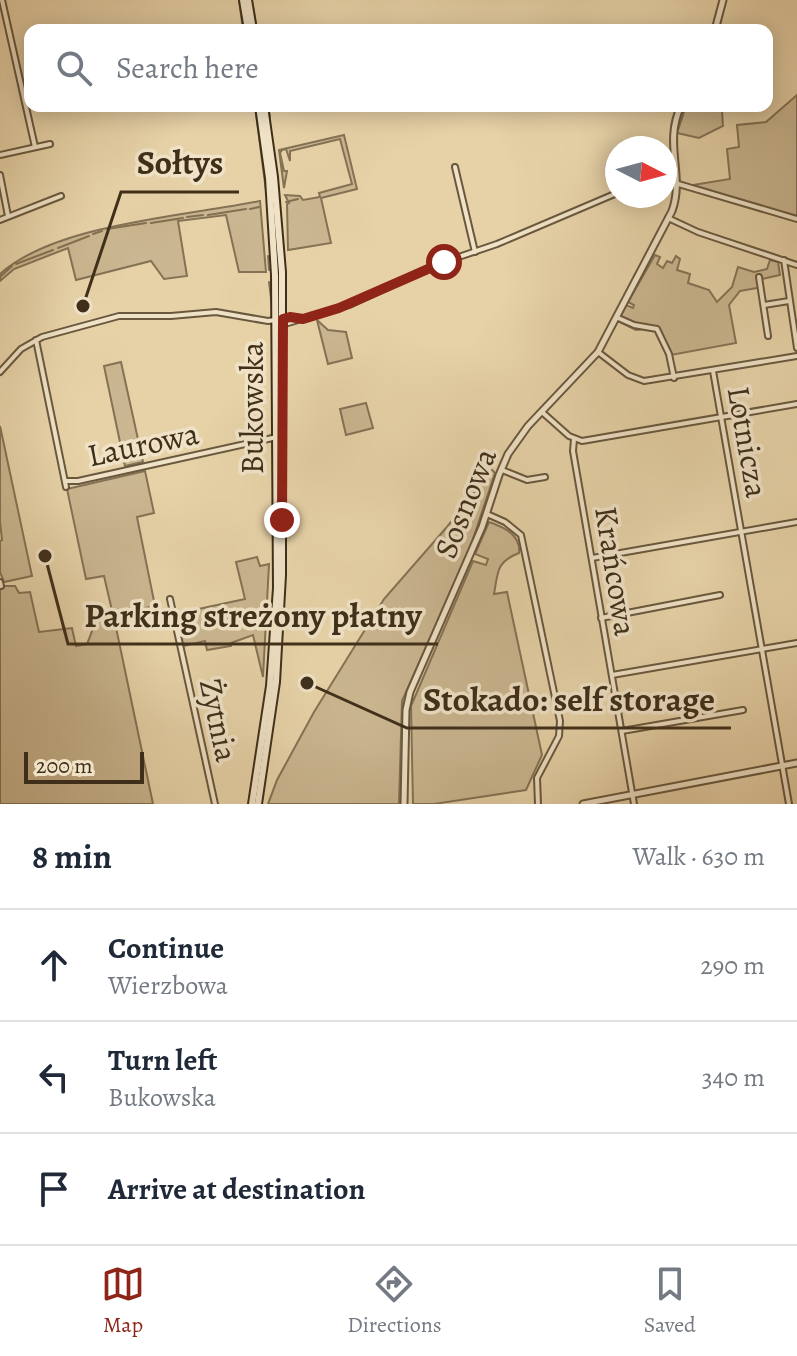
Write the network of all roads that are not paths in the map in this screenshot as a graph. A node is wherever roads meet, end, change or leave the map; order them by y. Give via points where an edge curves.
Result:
1 (2, 0) edge
2 (246, 0) edge
3 (723, 0) edge
4 (249, 24) edge
5 (717, 24) edge
6 (24, 98) edge
7 (27, 112) edge
8 (263, 112) edge
9 (263, 112) edge
10 (679, 112) edge
11 (672, 136) edge
12 (50, 144) dead end
13 (35, 147) junction
14 (0, 155) edge
15 (455, 167) dead end
16 (0, 175) edge
17 (677, 181) edge
18 (61, 196) dead end
19 (605, 198) edge
20 (672, 208) edge
21 (8, 216) junction
22 (668, 218) junction
23 (797, 219) edge
24 (0, 220) edge
25 (475, 252) junction
26 (784, 260) junction
27 (797, 265) edge
28 (759, 277) dead end
29 (789, 301) junction
30 (764, 305) junction
31 (616, 317) junction
32 (283, 319) junction
33 (768, 336) dead end
34 (36, 340) junction
35 (797, 348) edge
36 (598, 352) junction
37 (797, 356) edge
38 (713, 371) junction
39 (0, 372) edge
40 (674, 378) junction
41 (797, 404) edge
42 (542, 412) junction
43 (722, 417) junction
44 (277, 437) junction
45 (574, 439) junction
46 (501, 470) junction
47 (545, 477) dead end
48 (487, 514) junction
49 (797, 522) edge
50 (742, 532) junction
51 (592, 558) junction
52 (720, 595) dead end
53 (170, 599) dead end
54 (601, 618) junction
55 (797, 643) edge
56 (762, 649) junction
57 (612, 675) junction
58 (743, 710) dead end
59 (622, 731) junction
60 (797, 763) edge
61 (783, 766) junction
62 (632, 794) junction
63 (215, 804) edge
64 (255, 804) edge
65 (404, 804) edge
66 (538, 804) edge
67 (583, 804) edge
68 (634, 804) edge
69 (789, 804) edge

1 - 6 street
2 - 4 main road
3 - 5 street
7 - 13 street
8 - 32 main road, Bukowska via 275,189
9 - 32 main road, Bukowska
10 - 11 street, Sosnowa
12 - 13 street
13 - 14 street
15 - 25 street
16 - 21 street
17 - 23 street
18 - 21 street
19 - 25 street
20 - 22 street, Sosnowa
21 - 24 street
22 - 26 street
22 - 31 street, Sosnowa
25 - 32 street via 349,305 288,323
26 - 27 street
26 - 29 street
28 - 30 street
29 - 30 street
29 - 35 street
30 - 33 street
31 - 36 street, Sosnowa
31 - 40 street via 657,329
32 - 34 street via 216,312 120,315
32 - 44 main road, Bukowska
32 - 64 main road, Bukowska via 281,621
34 - 39 street
34 - 44 street, Laurowa via 66,484
36 - 40 street via 644,381
36 - 42 street, Sosnowa
37 - 38 street
38 - 40 street
38 - 43 street, Lotnicza
41 - 43 street
42 - 45 street
42 - 46 street, Sosnowa
43 - 45 street
43 - 50 street, Lotnicza
44 - 64 main road, Bukowska via 274,642
45 - 51 street, Krańcowa
46 - 47 street via 527,480
46 - 48 street, Sosnowa
48 - 65 street, Sosnowa via 407,700
48 - 66 street via 521,535 556,699 560,730 537,778
49 - 50 street
50 - 51 street
50 - 56 street, Lotnicza
51 - 54 street, Krańcowa
52 - 54 street
53 - 63 street, Żytnia
54 - 57 street, Krańcowa
55 - 56 street
56 - 57 street
56 - 61 street, Lotnicza
57 - 59 street, Krańcowa
58 - 59 street
59 - 62 street, Krańcowa
60 - 61 street
61 - 62 street
61 - 69 street, Lotnicza
62 - 67 street
62 - 68 street, Krańcowa

